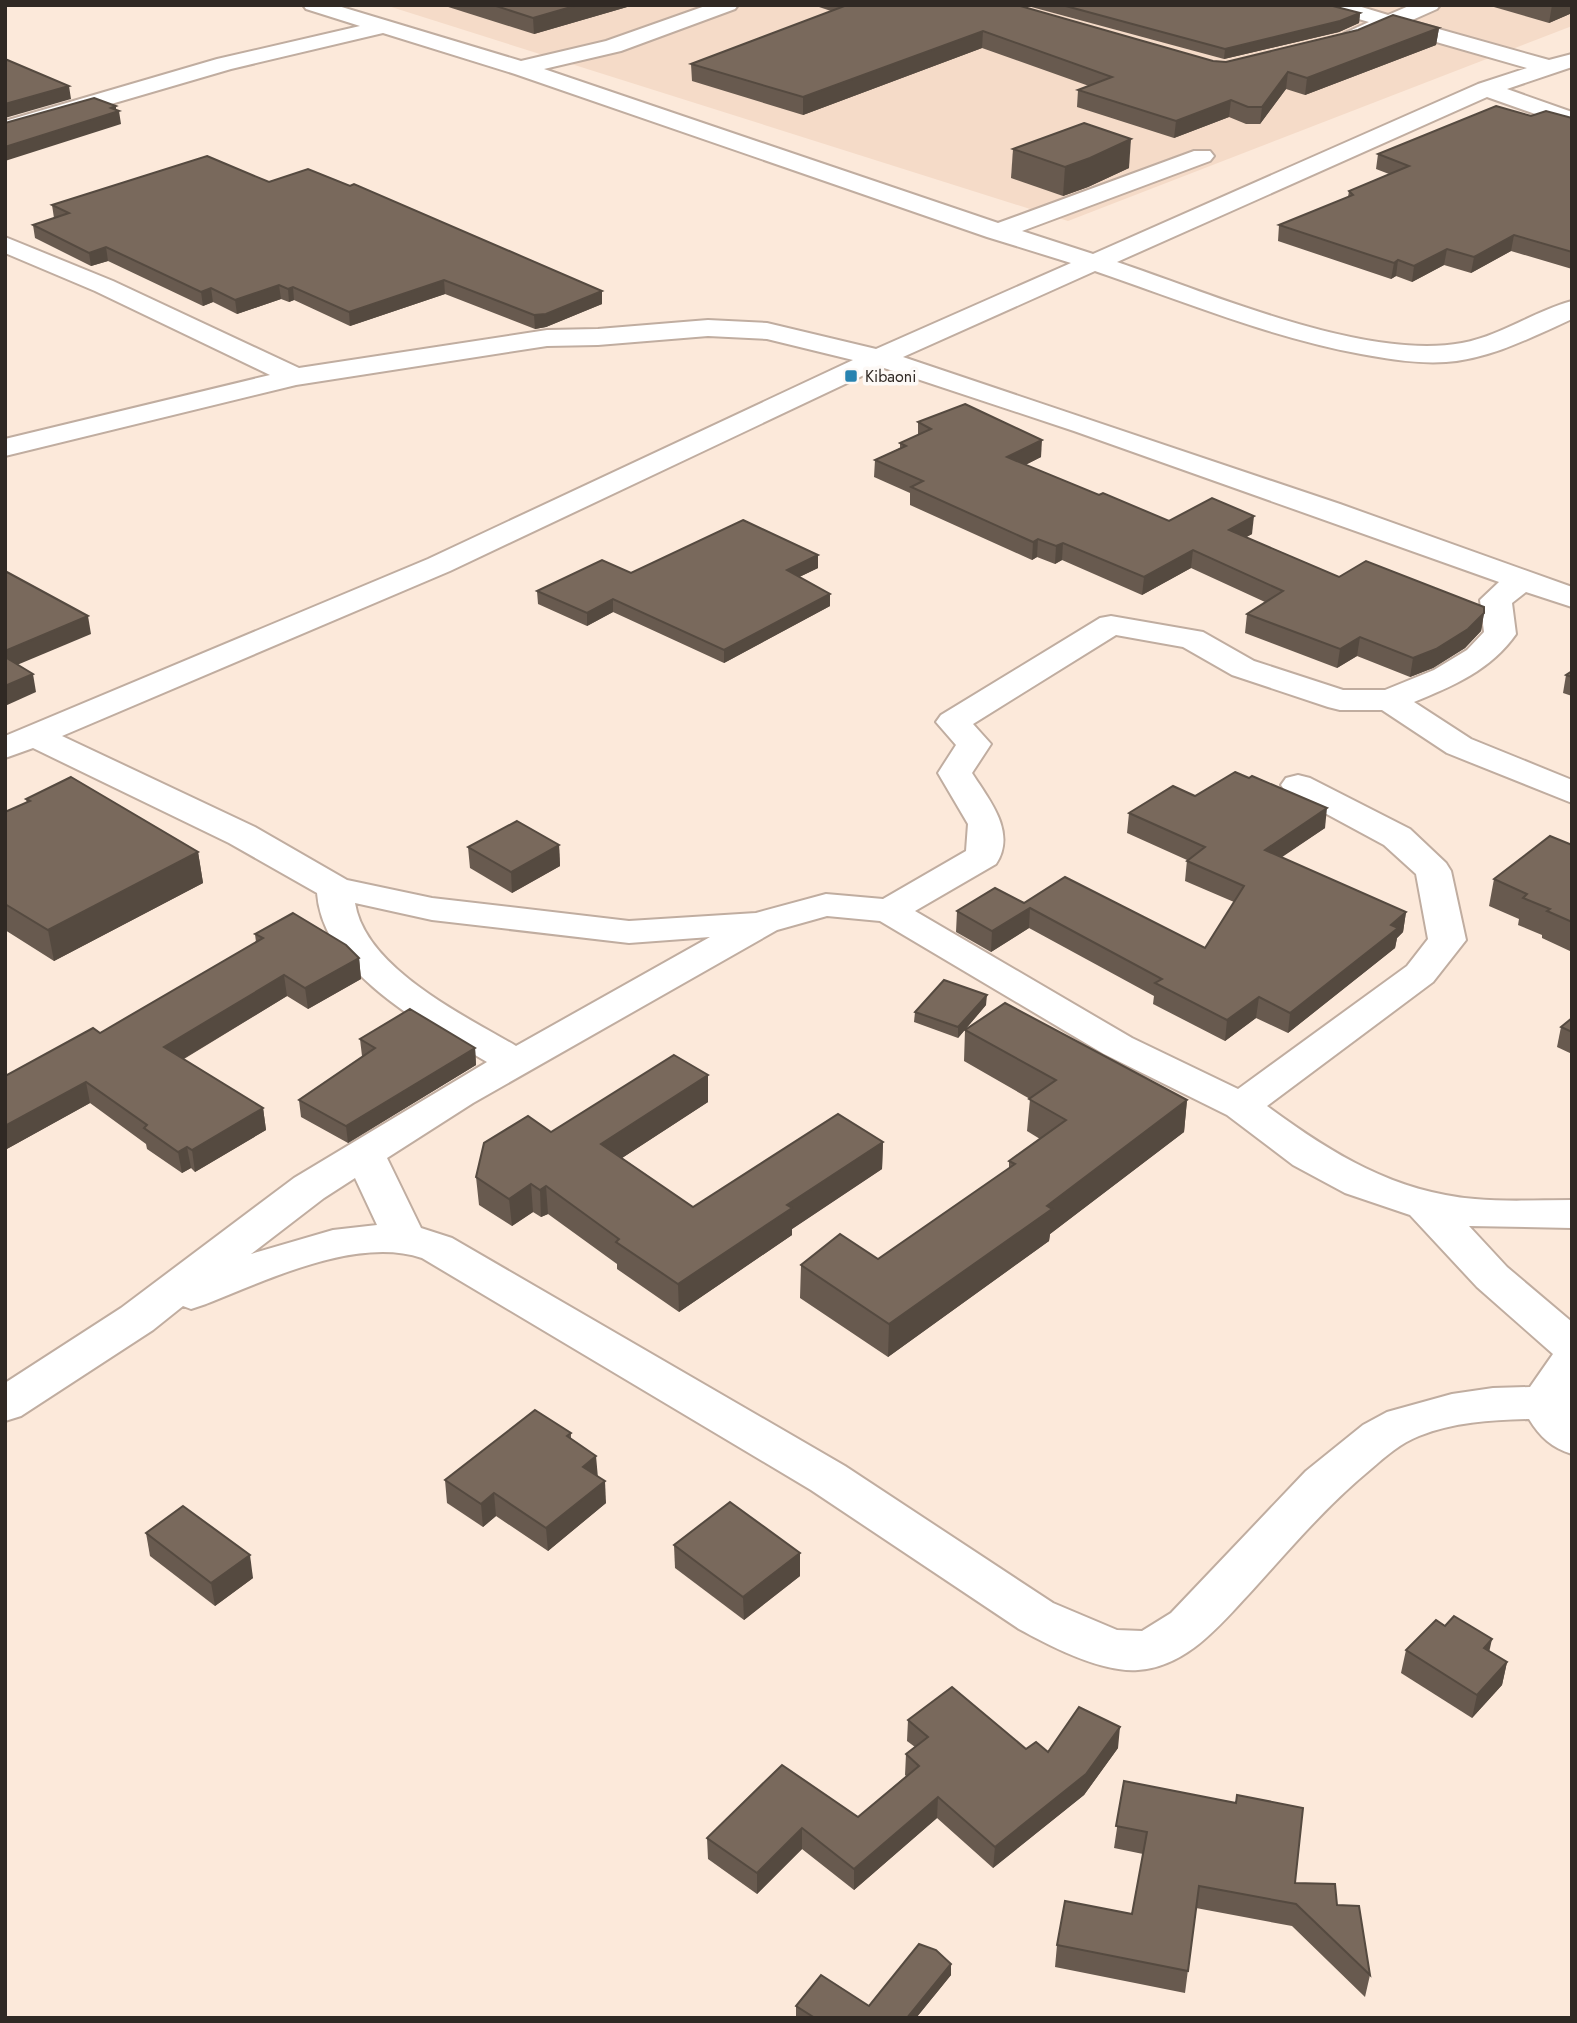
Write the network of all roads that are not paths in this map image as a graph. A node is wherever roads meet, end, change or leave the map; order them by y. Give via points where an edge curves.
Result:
1 (313, 5) edge
2 (728, 5) edge
3 (1331, 5) edge
4 (1430, 5) edge
5 (1390, 21) junction
6 (383, 27) junction
7 (1335, 42) edge
8 (1481, 49) junction
9 (1458, 60) dead end
10 (1562, 64) edge
11 (519, 68) junction
12 (1486, 89) junction
13 (1572, 120) edge
14 (5, 128) edge
15 (1202, 156) dead end
16 (996, 232) junction
17 (9, 249) edge
18 (1093, 262) junction
19 (1572, 309) edge
20 (879, 358) junction
21 (296, 377) junction
22 (5, 448) edge
23 (1521, 580) junction
24 (1572, 598) edge
25 (1389, 700) junction
26 (20, 742) edge
27 (1298, 785) dead end
28 (1572, 793) edge
29 (335, 888) junction
30 (889, 911) junction
31 (764, 922) junction
32 (515, 1062) junction
33 (1241, 1106) junction
34 (364, 1153) junction
35 (1425, 1205) junction
36 (1572, 1214) edge
37 (404, 1237) junction
38 (137, 1319) junction
39 (1572, 1346) edge
40 (1572, 1361) edge
41 (5, 1405) edge
42 (1560, 1420) edge

1 - 6 street
2 - 11 street via 613,46
3 - 5 street
4 - 5 street
5 - 7 street
5 - 8 street
6 - 11 street
6 - 14 street via 225,64
8 - 9 street
8 - 10 street
10 - 12 street
11 - 16 street
12 - 13 street
12 - 18 street
15 - 16 street
16 - 18 street
17 - 21 street via 104,286
18 - 19 street via 1278,324 1344,342 1428,355 1480,347
18 - 20 street
20 - 21 street via 767,331 708,328 547,338
20 - 23 street via 1292,496
20 - 26 street via 439,565
21 - 22 street
23 - 24 street
23 - 25 street via 1496,600 1500,634 1478,657 1446,677
25 - 28 street via 1459,746
25 - 30 street via 1340,699 1243,667 1192,639 1111,625 953,722 974,744 955,773 986,824 983,856
26 - 29 street via 242,835
27 - 33 street via 1397,837 1433,872 1447,940 1420,974
29 - 31 street via 432,909 629,932
29 - 32 street via 339,917 385,977 427,1009
30 - 31 street via 826,905
30 - 33 street via 1118,1046
31 - 32 street
32 - 34 street
33 - 35 street via 1308,1156 1360,1183
34 - 37 street
34 - 38 street via 270,1216
35 - 36 street via 1475,1213
35 - 39 street via 1492,1277
37 - 38 street via 315,1247 225,1278
37 - 42 street via 459,1259 828,1478 1036,1616 1114,1649 1139,1651 1157,1646 1188,1627 1323,1483 1379,1437 1403,1424 1493,1404
38 - 41 street
40 - 42 street via 1558,1376

